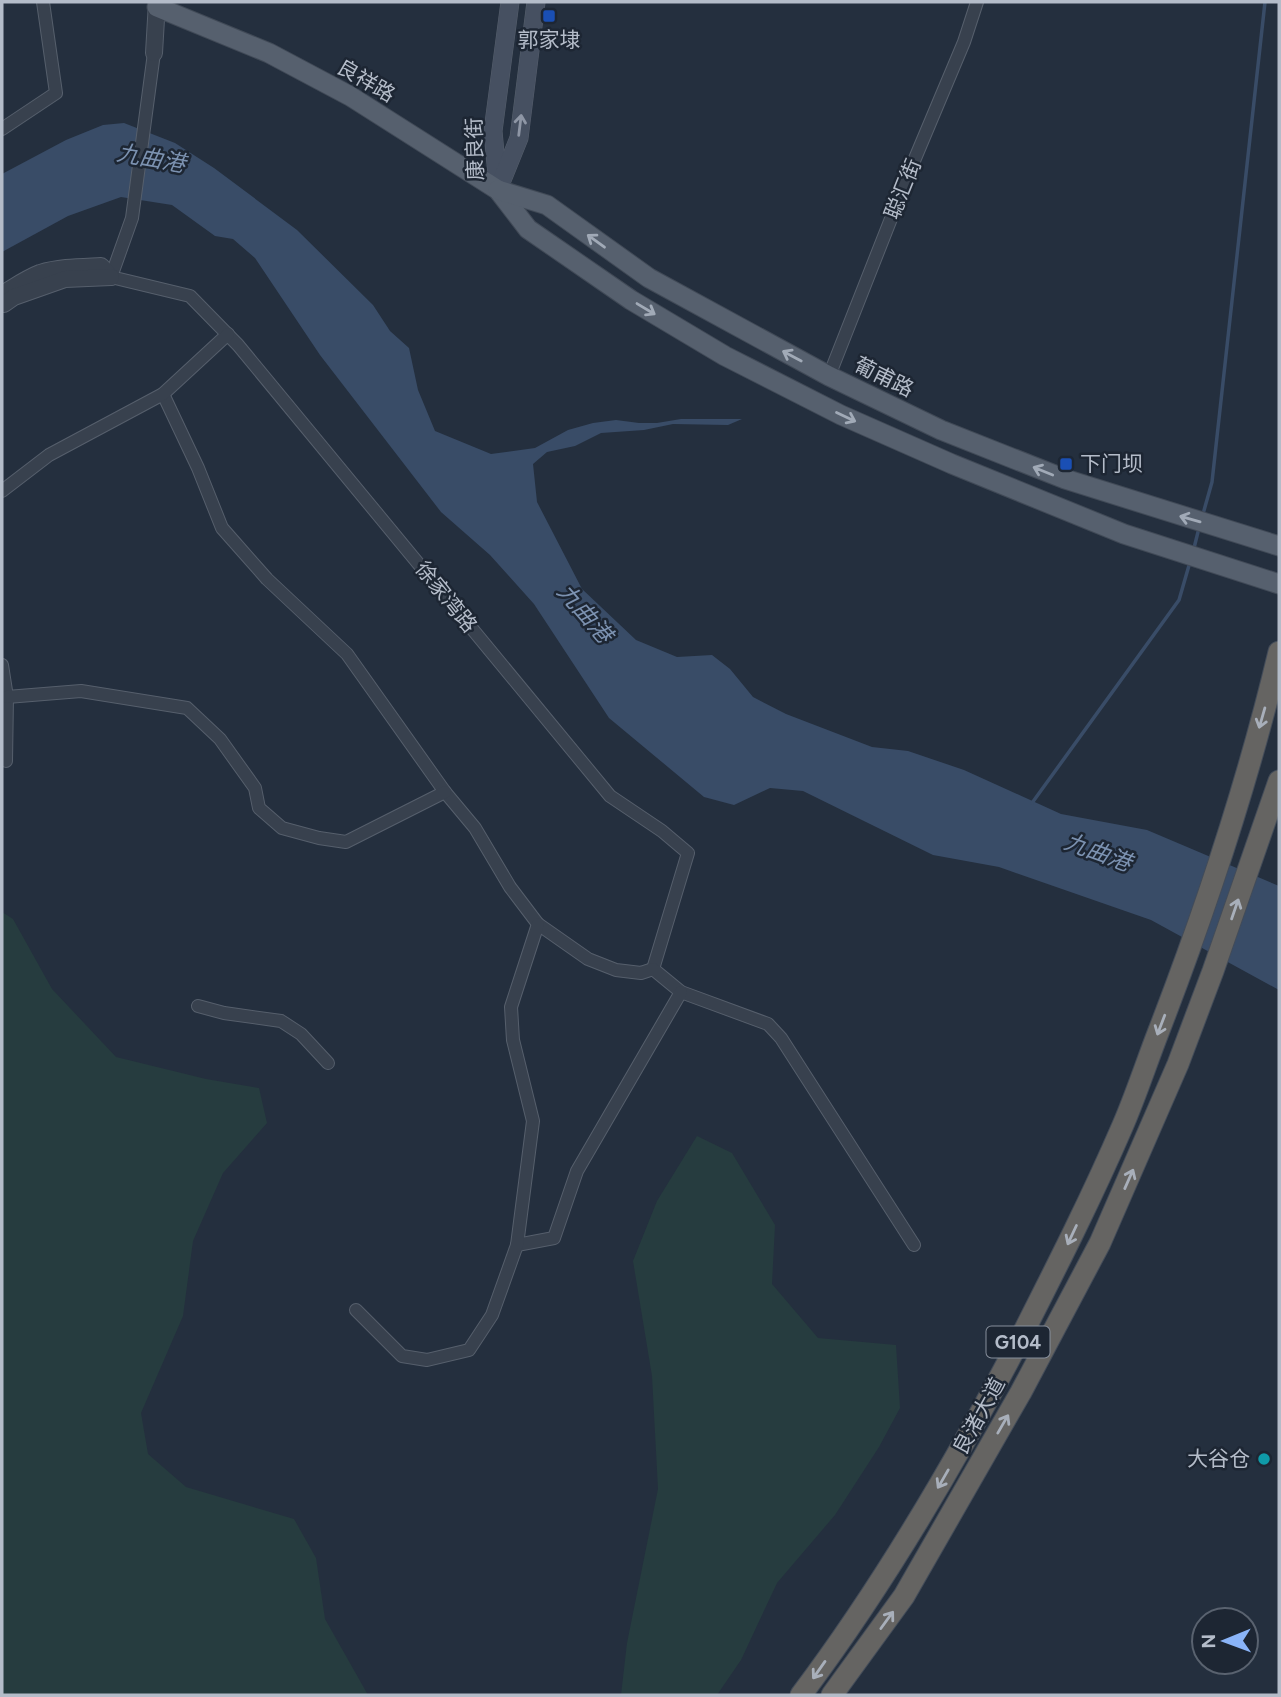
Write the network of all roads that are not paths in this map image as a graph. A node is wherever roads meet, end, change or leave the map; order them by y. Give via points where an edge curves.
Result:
1 (43, 2) edge
2 (510, 2) edge
3 (536, 2) edge
4 (976, 2) edge
5 (157, 4) edge
6 (154, 53) joint
7 (2, 130) edge
8 (498, 190) junction
9 (111, 277) junction
10 (2, 294) edge
11 (2, 305) edge
12 (228, 334) junction
13 (829, 376) junction
14 (163, 394) junction
15 (2, 491) edge
16 (1279, 546) edge
17 (1279, 584) edge
18 (1279, 652) edge
19 (2, 665) edge
20 (7, 698) junction
21 (6, 761) dead end
22 (1279, 781) edge
23 (445, 792) junction
24 (538, 924) junction
25 (653, 969) junction
26 (681, 992) junction
27 (198, 1006) dead end
28 (328, 1063) dead end
29 (517, 1245) junction
30 (914, 1245) dead end
31 (356, 1310) dead end
32 (801, 1695) edge
33 (832, 1695) edge

1 - 7 street via 56,93
2 - 8 main road, 康良街 via 493,131
8 -> 3 main road, 康良街 via 519,138
4 - 13 street, 聪汇街
5 - 6 street
5 - 8 main road, 良祥路 via 269,53 350,96
6 - 9 street via 132,218
13 -> 8 main road, 葡甫路 via 649,278 547,205
8 -> 17 main road, 良祥路 via 528,229 631,300 736,362 841,415 1124,534
9 - 10 street, 徐家湾路 via 101,266 66,268 40,273
9 - 11 street, 徐家湾路 via 65,279
9 - 12 street, 徐家湾路 via 190,296
12 - 14 street
12 - 25 street, 徐家湾路 via 610,796 688,853
16 -> 13 main road, 葡甫路 via 1065,479 941,430
14 - 15 street via 49,454
14 - 23 street via 222,528 267,579 347,654
18 -> 32 highway, 良渚大道 / G104 via 1227,841 1123,1125 1060,1261 940,1486
19 - 20 street
20 - 21 street
20 - 23 street via 81,691 187,708 220,739 255,788 259,808 282,828 319,838 346,842
33 -> 22 highway, 良渚大道 / G104 via 904,1596 1100,1243 1178,1064
23 - 24 street via 475,828
24 - 25 street via 588,959 616,970 640,973
24 - 29 street via 511,1007 513,1040 533,1121
25 - 26 street
26 - 29 street via 577,1171 554,1238
26 - 30 street via 768,1024
27 - 28 street via 281,1021 301,1034
29 - 31 street via 492,1315 469,1350 427,1360 402,1356

